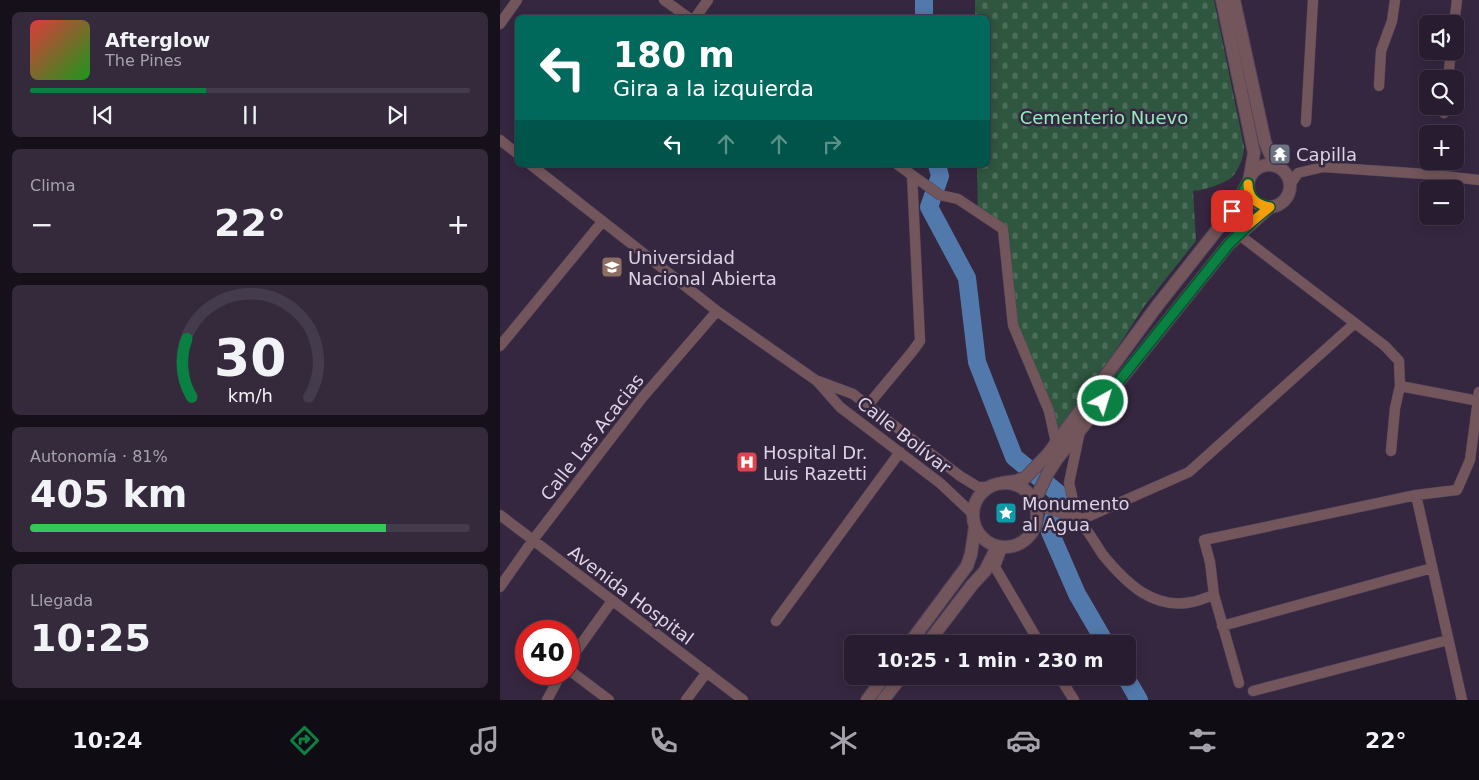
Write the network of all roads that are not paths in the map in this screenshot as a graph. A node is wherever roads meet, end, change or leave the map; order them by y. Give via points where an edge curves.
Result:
1 (517, 0) edge
2 (664, 0) edge
3 (708, 0) edge
4 (1222, 0) edge
5 (1234, 0) edge
6 (1313, 0) edge
7 (1395, 0) edge
8 (1457, 0) edge
9 (685, 15) edge
10 (697, 15) edge
11 (1455, 15) edge
12 (500, 24) edge
13 (1379, 86) dead end
14 (1306, 122) dead end
15 (500, 140) edge
16 (515, 152) edge
17 (1278, 166) junction
18 (533, 167) edge
19 (901, 167) edge
20 (912, 175) junction
21 (1249, 179) junction
22 (1479, 180) edge
23 (1290, 185) junction
24 (1270, 207) junction
25 (602, 222) junction
26 (1238, 234) junction
27 (717, 311) junction
28 (1354, 323) junction
29 (500, 346) edge
30 (817, 381) junction
31 (1400, 386) junction
32 (1479, 398) edge
33 (868, 405) junction
34 (1080, 430) junction
35 (1056, 443) junction
36 (1391, 451) dead end
37 (900, 452) junction
38 (1044, 468) junction
39 (996, 485) junction
40 (1416, 495) junction
41 (1035, 503) junction
42 (973, 514) junction
43 (500, 515) edge
44 (1078, 521) junction
45 (975, 528) junction
46 (533, 540) junction
47 (1000, 547) junction
48 (1432, 568) junction
49 (500, 588) edge
50 (1214, 595) junction
51 (612, 601) junction
52 (776, 621) dead end
53 (1222, 626) junction
54 (916, 635) edge
55 (934, 635) edge
56 (1035, 635) edge
57 (1448, 640) junction
58 (580, 646) edge
59 (706, 672) junction
60 (580, 678) edge
61 (1239, 683) dead end
62 (555, 685) edge
63 (877, 685) edge
64 (895, 685) edge
65 (1065, 685) edge
66 (1253, 691) dead end
67 (547, 700) edge
68 (609, 700) edge
69 (686, 700) edge
70 (743, 700) edge
71 (866, 700) edge
72 (883, 700) edge
73 (1074, 700) edge
74 (1462, 700) edge

1 - 12 street
2 - 9 street
3 - 10 street
4 - 21 street via 1254,154
5 - 17 street via 1265,142
6 - 14 street
7 - 13 street via 1392,21 1381,51
8 - 11 street
15 - 16 street
17 - 21 street via 1258,167
17 - 23 street via 1288,177
18 - 25 street, Calle Bolívar
19 - 20 street
20 - 33 street via 920,341
20 - 35 street via 940,195 958,199 1003,229 1013,325 1049,411
21 - 24 street via 1252,198
21 - 35 street via 1232,211
22 - 23 street via 1323,167 1298,173
23 - 24 street via 1281,204
24 - 26 street
25 - 27 street, Calle Bolívar
25 - 29 street
26 - 28 street
26 - 34 street
27 - 30 street, Calle Bolívar
27 - 46 street, Calle Las Acacias via 642,398
28 - 31 street via 1399,361
28 - 44 street via 1189,472
30 - 33 street, Calle Bolívar via 853,394
30 - 37 street, Calle Bolívar via 840,407
31 - 32 street
31 - 36 street
32 - 40 street via 1470,460 1457,490
33 - 39 street, Calle Bolívar via 960,476 978,487
34 - 38 street
34 - 44 street via 1070,483
35 - 38 street
37 - 42 street, Calle Bolívar
37 - 52 street
38 - 39 street via 1016,481
38 - 41 street
39 - 41 street via 1015,484
39 - 42 street via 978,498
40 - 48 street
40 - 50 street via 1204,540
41 - 44 street
41 - 47 street via 1037,522 1029,538 1014,546
42 - 45 street
43 - 46 street, Avenida Hospital
44 - 50 street via 1112,565 1145,596 1175,603
45 - 47 street via 984,540
45 - 54 street via 967,566
46 - 49 street, Calle Las Acacias
46 - 51 street, Avenida Hospital
47 - 55 street
47 - 56 street via 995,567
48 - 53 street
48 - 57 street
50 - 53 street
51 - 58 street
51 - 59 street, Avenida Hospital
53 - 61 street
57 - 66 street
57 - 74 street
59 - 69 street
59 - 70 street, Avenida Hospital
60 - 68 street
62 - 67 street
63 - 71 street
64 - 72 street
65 - 73 street

